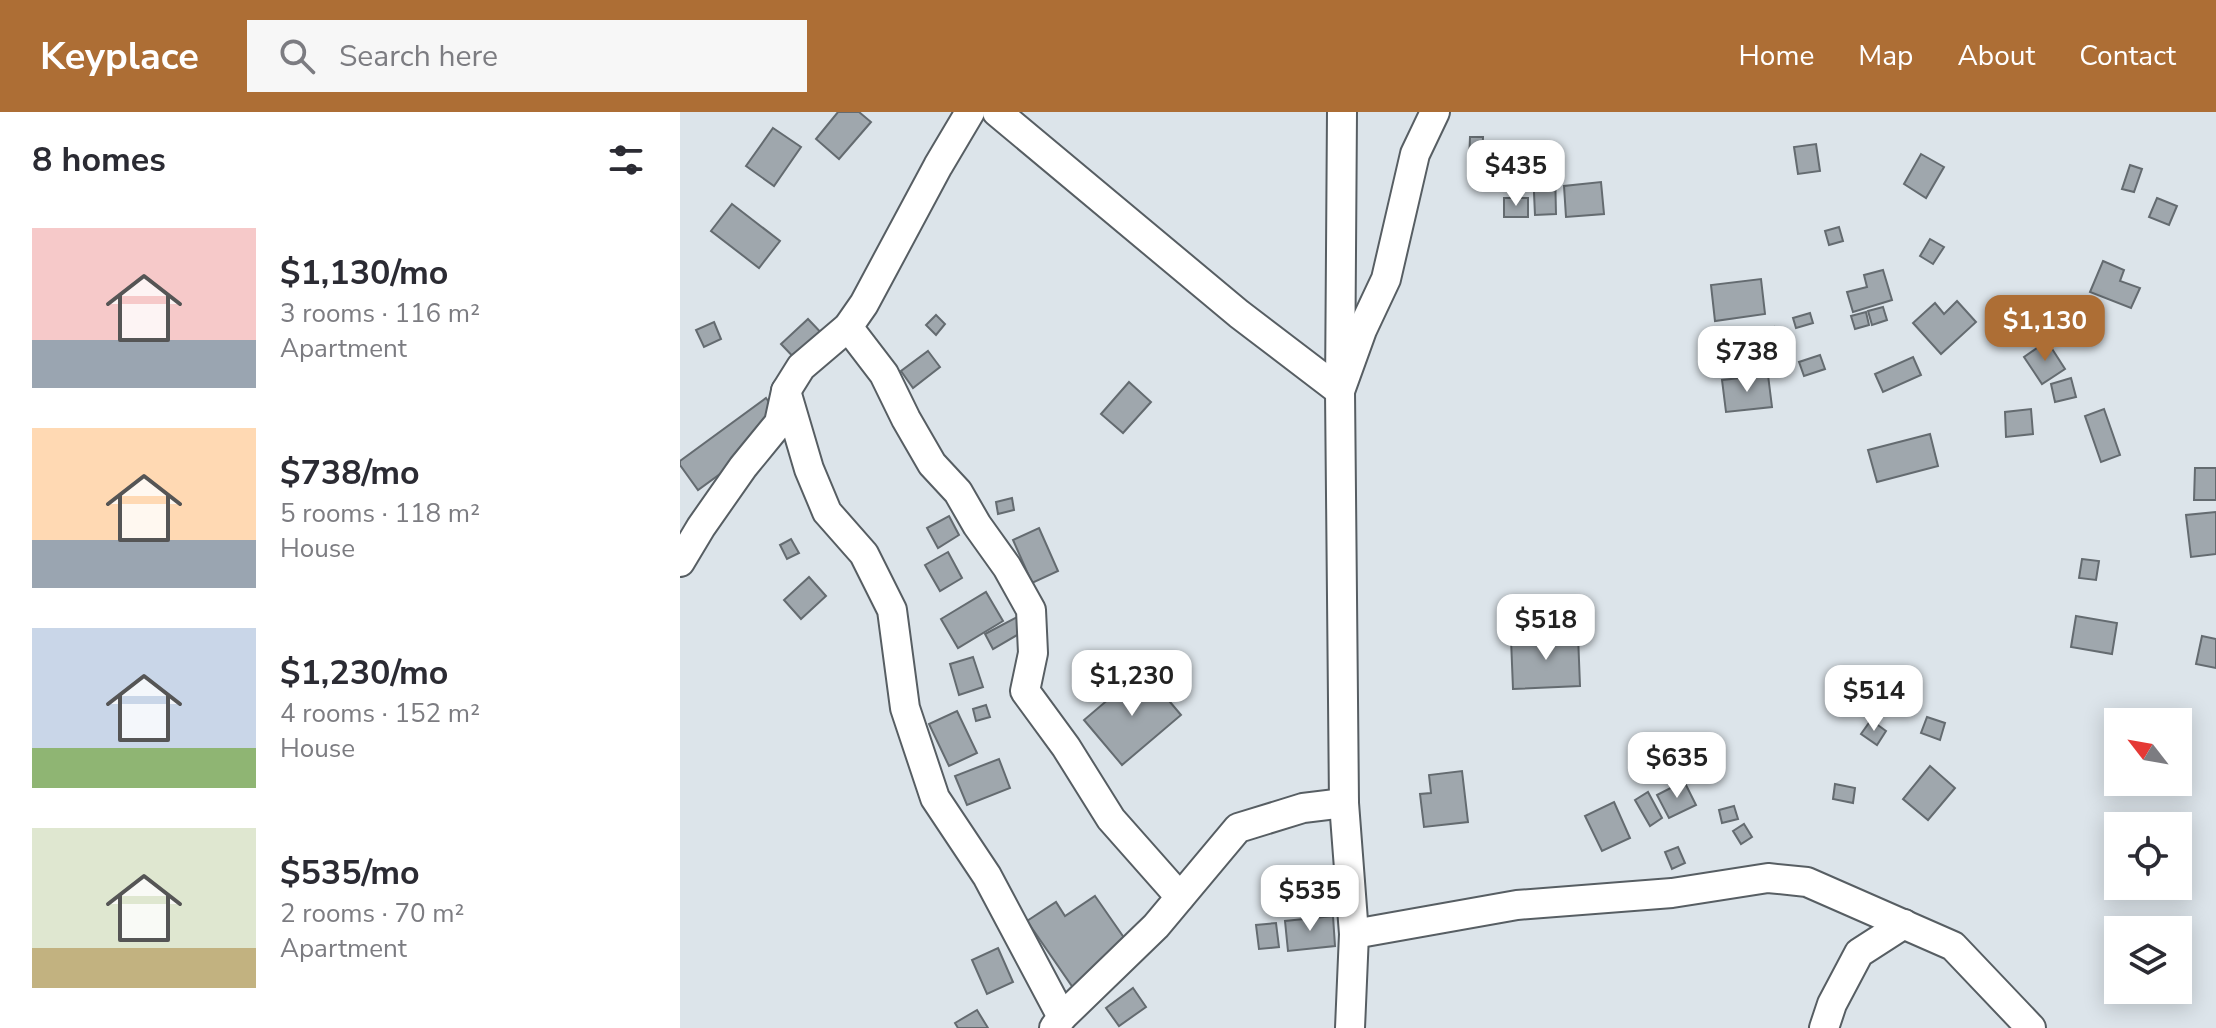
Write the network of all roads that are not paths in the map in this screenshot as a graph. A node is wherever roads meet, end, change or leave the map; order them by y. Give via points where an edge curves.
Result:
1 (970, 112) edge
2 (997, 112) edge
3 (1342, 112) edge
4 (1435, 112) edge
5 (848, 327) junction
6 (786, 391) junction
7 (1340, 391) junction
8 (680, 562) edge
9 (1344, 803) junction
10 (1180, 897) junction
11 (1904, 924) junction
12 (1354, 934) junction
13 (1058, 1022) edge
14 (1350, 1028) edge
15 (1824, 1028) edge
16 (2031, 1028) edge

1 - 5 street
2 - 7 street
3 - 7 street
4 - 7 street via 1415,154 1386,279
5 - 6 street via 801,367
5 - 10 street via 884,374 932,464 958,492 1031,610 1033,653 1025,691 1111,819
6 - 8 street via 779,423
6 - 13 street via 827,512 864,554 892,610 905,708 935,798 987,876
7 - 9 street
9 - 10 street via 1303,808 1238,828
9 - 12 street
10 - 13 street
11 - 12 street via 1807,882 1768,878 1672,893 1517,905
11 - 15 street via 1859,953
11 - 16 street via 1953,946
12 - 14 street

